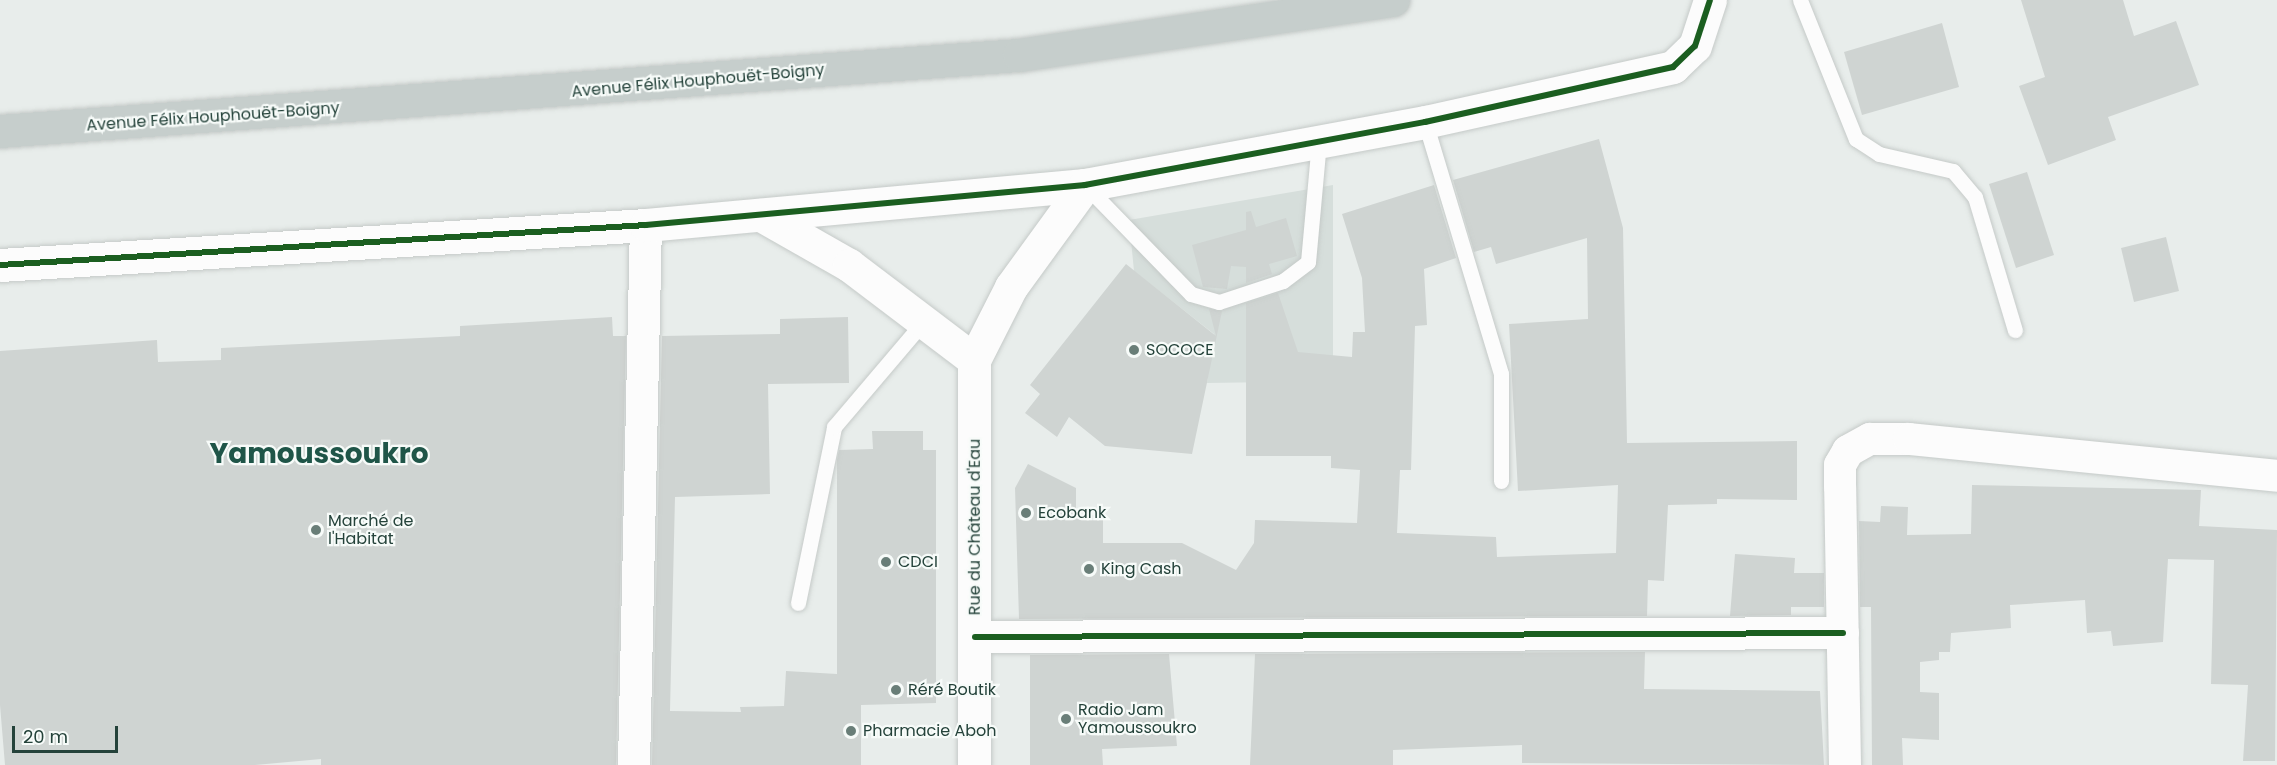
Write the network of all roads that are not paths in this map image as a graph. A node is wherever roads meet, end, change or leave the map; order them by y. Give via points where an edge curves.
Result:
1 (1393, 0) edge
2 (1710, 0) edge
3 (1800, 0) edge
4 (1425, 122) junction
5 (0, 131) edge
6 (1319, 141) junction
7 (1085, 185) junction
8 (760, 215) junction
9 (646, 225) junction
10 (0, 265) edge
11 (923, 322) junction
12 (2015, 330) dead end
13 (974, 360) junction
14 (2277, 476) edge
15 (1501, 481) dead end
16 (798, 603) dead end
17 (1843, 633) junction
18 (975, 637) junction
19 (634, 765) edge
20 (974, 765) edge
21 (1845, 765) edge

1 - 5 highway, Avenue Félix Houphouët-Boigny via 1019,55
2 - 4 street via 1695,46 1672,67
3 - 12 lane via 1856,139 1878,154 1953,171 1967,184
4 - 6 street
4 - 15 lane via 1501,374
6 - 7 street
6 - 7 lane via 1308,262 1283,281 1219,302 1207,303 1191,294
7 - 8 street
7 - 13 street, Rue du Château d'Eau via 1011,287
8 - 9 street
8 - 11 street via 849,265
9 - 10 street
9 - 19 street
11 - 13 street
11 - 16 lane via 834,427
13 - 18 street, Rue du Château d'Eau
14 - 17 street via 1870,439 1848,451 1840,465
17 - 18 street
17 - 21 street
18 - 20 street, Rue du Château d'Eau

